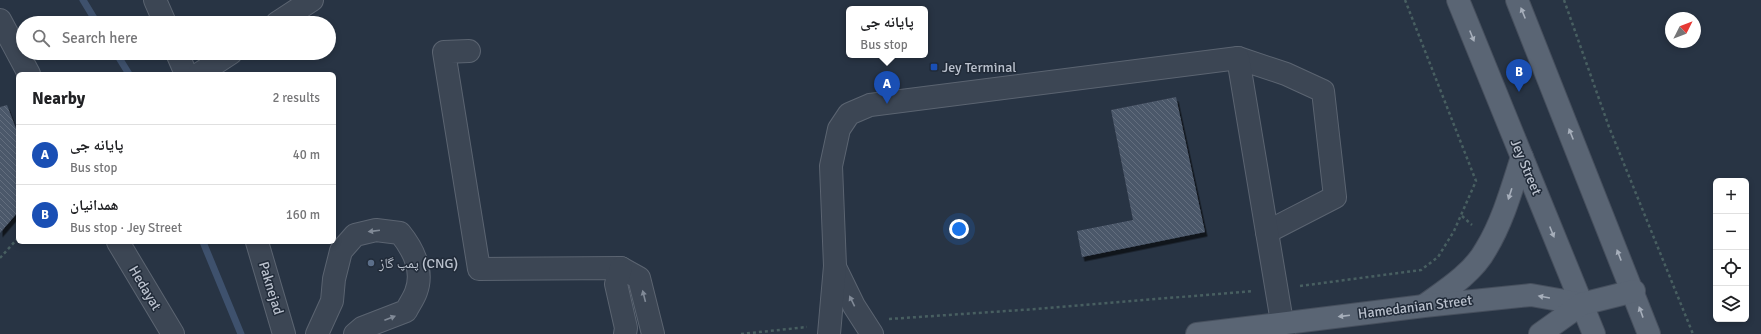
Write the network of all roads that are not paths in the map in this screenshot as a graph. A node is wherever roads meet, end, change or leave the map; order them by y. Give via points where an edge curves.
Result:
1 (155, 0) edge
2 (312, 0) edge
3 (1458, 0) edge
4 (1517, 0) edge
5 (162, 16) edge
6 (288, 16) edge
7 (0, 20) edge
8 (16, 50) edge
9 (469, 51) dead end
10 (1238, 58) junction
11 (21, 60) edge
12 (180, 60) edge
13 (220, 60) edge
14 (28, 72) edge
15 (185, 72) edge
16 (202, 72) edge
17 (1522, 157) junction
18 (1267, 232) junction
19 (119, 244) edge
20 (258, 244) edge
21 (835, 266) junction
22 (621, 268) junction
23 (1634, 291) junction
24 (1582, 304) junction
25 (1424, 306) junction
26 (867, 327) edge
27 (829, 329) edge
28 (1283, 329) edge
29 (173, 334) edge
30 (284, 334) edge
31 (317, 334) edge
32 (355, 334) edge
33 (625, 334) edge
34 (653, 334) edge
35 (1197, 334) edge
36 (1540, 334) edge
37 (1594, 334) edge
38 (1650, 334) edge

1 - 5 street
2 - 6 street
3 -> 17 main road, Jey Street
23 -> 4 main road
7 - 8 street
9 - 22 street via 444,52 479,270
10 - 18 street
10 - 18 street via 1286,74 1323,91 1335,197
10 - 21 street via 870,105 849,114 839,129 831,166
11 - 14 street
12 - 15 street
13 - 16 street
17 -> 24 main road, Jey Street
17 -> 25 main road via 1506,207 1486,250 1459,280
18 - 28 street
19 - 29 street, Hedayat
20 - 30 street, Paknejad
26 -> 21 street
21 - 27 street
22 - 33 street via 616,284 626,328
34 -> 22 street via 639,278
23 - 24 main road
38 -> 23 main road
24 -> 25 main road, Hamedanian Street via 1531,295
24 - 36 main road
24 - 37 main road, Jey Street
25 -> 28 main road, Hamedanian Street
28 - 35 main road, Hamedanian Street
32 -> 31 street via 362,328 406,311 417,291 418,266 409,243 400,233 376,230 355,235 350,241 341,252 334,279 332,301

